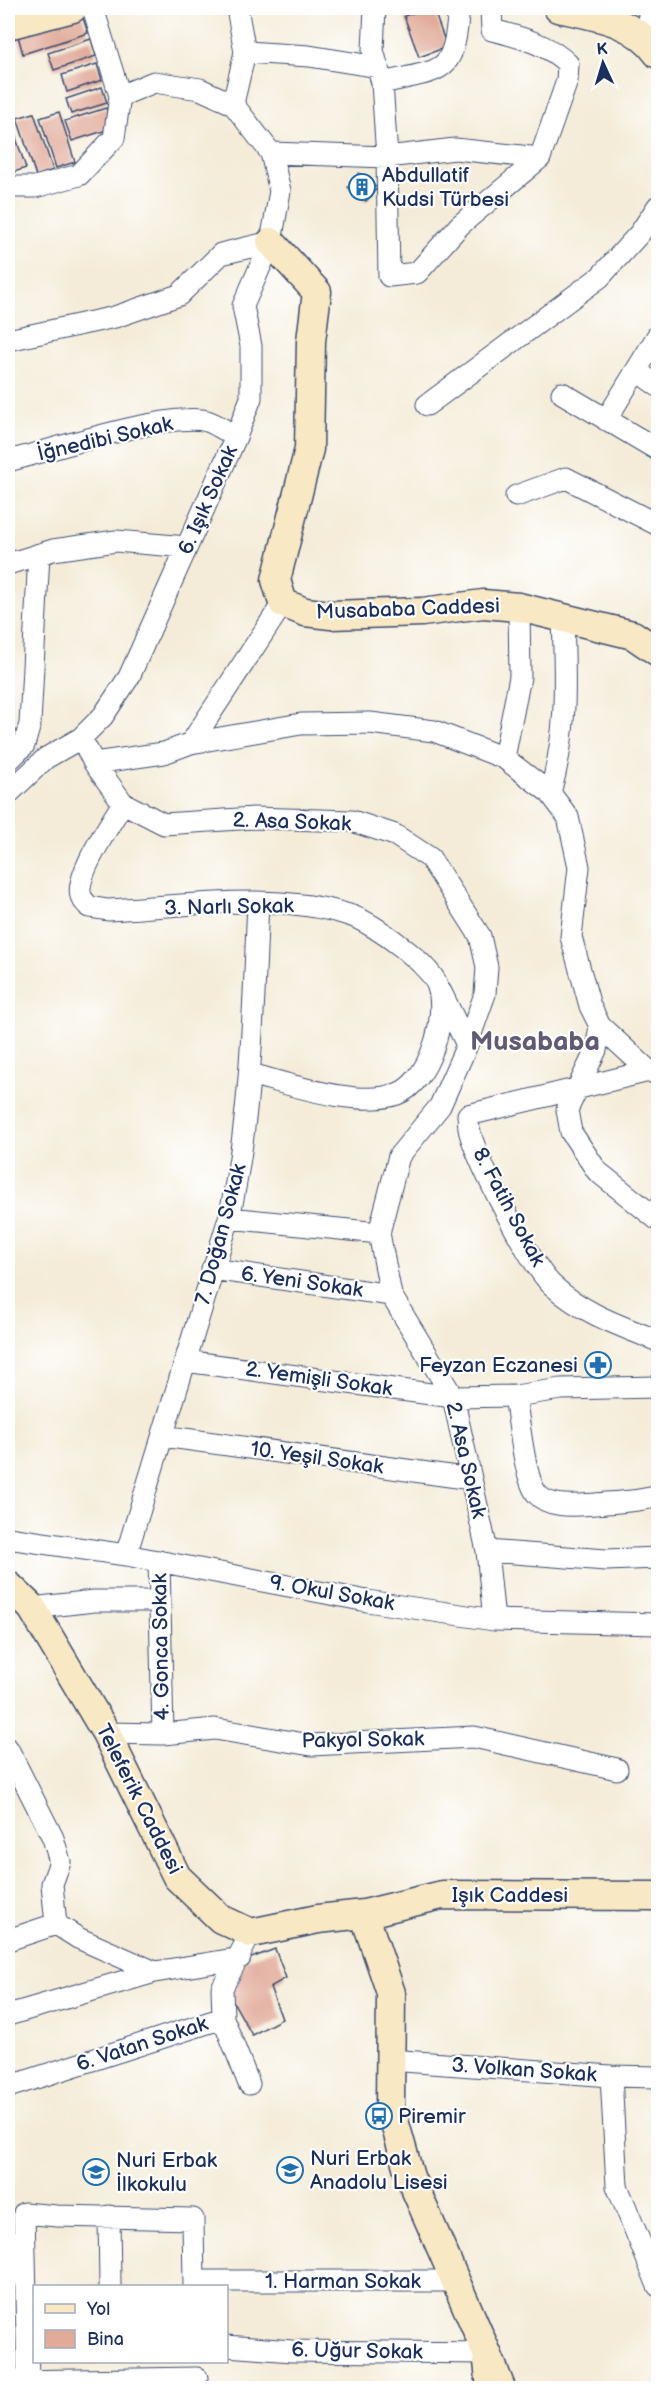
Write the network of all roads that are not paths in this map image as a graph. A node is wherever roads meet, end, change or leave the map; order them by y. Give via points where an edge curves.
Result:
1 (56, 8) edge
2 (73, 8) edge
3 (93, 8) edge
4 (237, 8) edge
5 (375, 8) edge
6 (459, 8) edge
7 (491, 8) edge
8 (558, 8) edge
9 (648, 8) edge
10 (8, 14) edge
11 (8, 25) edge
12 (656, 51) edge
13 (245, 52) junction
14 (380, 75) junction
15 (120, 96) junction
16 (233, 104) junction
17 (271, 153) junction
18 (387, 157) junction
19 (540, 158) junction
20 (8, 187) edge
21 (658, 206) edge
22 (271, 242) junction
23 (658, 335) edge
24 (8, 340) edge
25 (636, 370) junction
26 (658, 386) edge
27 (562, 393) dead end
28 (427, 405) dead end
29 (606, 420) junction
30 (236, 437) junction
31 (658, 450) edge
32 (8, 461) edge
33 (516, 496) dead end
34 (658, 525) edge
35 (188, 547) junction
36 (39, 554) junction
37 (8, 564) edge
38 (283, 603) junction
39 (519, 607) junction
40 (563, 617) junction
41 (658, 652) edge
42 (81, 738) junction
43 (190, 743) junction
44 (504, 758) junction
45 (8, 761) edge
46 (94, 763) junction
47 (550, 793) junction
48 (8, 794) edge
49 (123, 803) junction
50 (258, 903) junction
51 (438, 987) junction
52 (600, 1026) junction
53 (467, 1045) junction
54 (654, 1073) edge
55 (250, 1074) junction
56 (574, 1090) junction
57 (229, 1218) junction
58 (658, 1220) edge
59 (379, 1233) junction
60 (212, 1269) junction
61 (391, 1295) junction
62 (658, 1341) edge
63 (185, 1361) junction
64 (658, 1387) edge
65 (515, 1396) junction
66 (453, 1397) junction
67 (163, 1436) junction
68 (471, 1479) junction
69 (658, 1496) edge
70 (8, 1538) edge
71 (487, 1551) junction
72 (126, 1555) junction
73 (658, 1558) edge
74 (159, 1561) junction
75 (17, 1599) edge
76 (160, 1601) junction
77 (494, 1620) junction
78 (658, 1624) edge
79 (106, 1733) junction
80 (163, 1734) junction
81 (8, 1749) edge
82 (618, 1769) dead end
83 (658, 1896) edge
84 (364, 1914) junction
85 (56, 1924) junction
86 (8, 1940) edge
87 (245, 1945) junction
88 (155, 1972) junction
89 (8, 2015) edge
90 (223, 2018) junction
91 (389, 2060) junction
92 (611, 2076) junction
93 (658, 2077) edge
94 (249, 2084) dead end
95 (8, 2087) edge
96 (110, 2216) junction
97 (456, 2281) junction
98 (194, 2284) edge
99 (110, 2285) edge
100 (658, 2286) edge
101 (228, 2346) edge
102 (487, 2353) junction
103 (110, 2370) edge
104 (196, 2376) edge
105 (17, 2381) edge
106 (490, 2388) edge
107 (501, 2388) edge

1 - 10 main road
2 - 11 main road
3 - 15 street
4 - 13 street
5 - 14 street via 373,51
6 - 14 street via 449,61 436,70
7 - 19 street via 492,30 556,52 568,64 567,81
8 - 12 main road via 635,29
9 - 12 street
13 - 14 street via 309,56
13 - 16 street
14 - 18 street
15 - 16 street via 154,82 200,89
15 - 20 street via 114,138 79,175 35,187
16 - 17 street
17 - 18 street
17 - 22 street, 6. Işık Sokak via 280,191
18 - 19 street via 455,150
18 - 19 street via 389,276 417,273 460,225
21 - 28 street via 640,233 600,277
22 - 24 street via 221,254 179,295 115,317
22 - 30 street, 6. Işık Sokak via 243,306 251,346 251,398
22 - 38 main road via 316,292 309,449 276,580
23 - 25 street
25 - 26 street
25 - 29 street
27 - 29 street
29 - 31 street
30 - 32 street, İğnedibi Sokak via 207,421 177,421
30 - 35 street, 6. Işık Sokak
33 - 34 street via 566,477
35 - 36 street via 116,541
35 - 42 street, 6. Işık Sokak via 129,677 103,716
36 - 37 street
36 - 45 street via 30,724 24,745
38 - 39 main road, Musababa Caddesi via 305,612 331,615 422,612 483,604
38 - 43 street
39 - 40 main road, Musababa Caddesi
39 - 44 street via 520,677
40 - 41 main road, Musababa Caddesi via 633,635
40 - 47 street via 566,710 561,755
42 - 46 street, 2. Asa Sokak
42 - 48 street, 6. Işık Sokak via 46,758
43 - 44 street via 301,724 370,723 434,731
43 - 46 street via 164,753
44 - 47 street
46 - 49 street, 2. Asa Sokak
47 - 52 street via 568,817 579,867 571,937 590,1006
49 - 50 street, 3. Narlı Sokak via 81,882 80,896 89,908
49 - 53 street, 2. Asa Sokak via 164,824 254,818 352,821 395,835 430,858 480,936 487,967 485,993
50 - 51 street, 3. Narlı Sokak via 307,906 352,916 384,933 419,962
50 - 55 street, 7. Doğan Sokak
51 - 53 street, 3. Narlı Sokak
51 - 55 street via 435,1046 423,1074 399,1094 366,1098
52 - 54 street
52 - 56 street via 587,1073
53 - 59 street, 2. Asa Sokak via 440,1106 399,1156
54 - 56 street
55 - 57 street, 7. Doğan Sokak via 241,1164
56 - 58 street via 567,1110 571,1132 597,1171
56 - 62 street, 8. Fatih Sokak via 468,1115 470,1132 525,1245 552,1285 597,1317
57 - 59 street
57 - 60 street, 7. Doğan Sokak
59 - 61 street, 2. Asa Sokak
60 - 61 street, 6. Yeni Sokak
60 - 63 street, 7. Doğan Sokak
61 - 66 street, 2. Asa Sokak
63 - 66 street, 2. Yemişli Sokak
63 - 67 street, 7. Doğan Sokak
64 - 65 street, 2. Yemişli Sokak via 561,1389
65 - 66 street, 2. Yemişli Sokak
65 - 69 street via 530,1480 538,1495 554,1504 573,1505
66 - 68 street, 2. Asa Sokak
67 - 68 street, 10. Yeşil Sokak
67 - 72 street, 7. Doğan Sokak
68 - 71 street, 2. Asa Sokak
70 - 72 street, 9. Okul Sokak
71 - 73 street via 606,1560
71 - 77 street, 2. Asa Sokak
72 - 74 street, 9. Okul Sokak
74 - 76 street, 4. Gonca Sokak
74 - 77 street, 9. Okul Sokak via 367,1601
75 - 76 street
75 - 79 main road, Teleferik Caddesi
76 - 80 street, 4. Gonca Sokak
77 - 78 street, 9. Okul Sokak
79 - 80 street, Pakyol Sokak
79 - 87 main road, Teleferik Caddesi via 177,1877
80 - 82 street, Pakyol Sokak via 216,1729 311,1745 474,1737
81 - 85 street via 60,1862 52,1884
83 - 84 main road, Işık Caddesi via 442,1895
84 - 87 main road via 318,1919
84 - 91 main road via 391,1993
85 - 86 street
85 - 88 street
87 - 88 street
87 - 90 street, 6. Vatan Sokak via 222,1988
88 - 89 street
90 - 94 street
90 - 95 street, 6. Vatan Sokak
91 - 92 street, 3. Volkan Sokak
91 - 97 main road via 390,2106 410,2177
92 - 93 street, 3. Volkan Sokak
92 - 100 street via 617,2186
96 - 98 street via 193,2219
96 - 99 street
96 - 105 street via 24,2213
97 - 98 street, 1. Harman Sokak
97 - 102 main road
101 - 102 street, 6. Uğur Sokak via 292,2351
102 - 106 main road
102 - 107 main road
103 - 104 street
103 - 105 street

